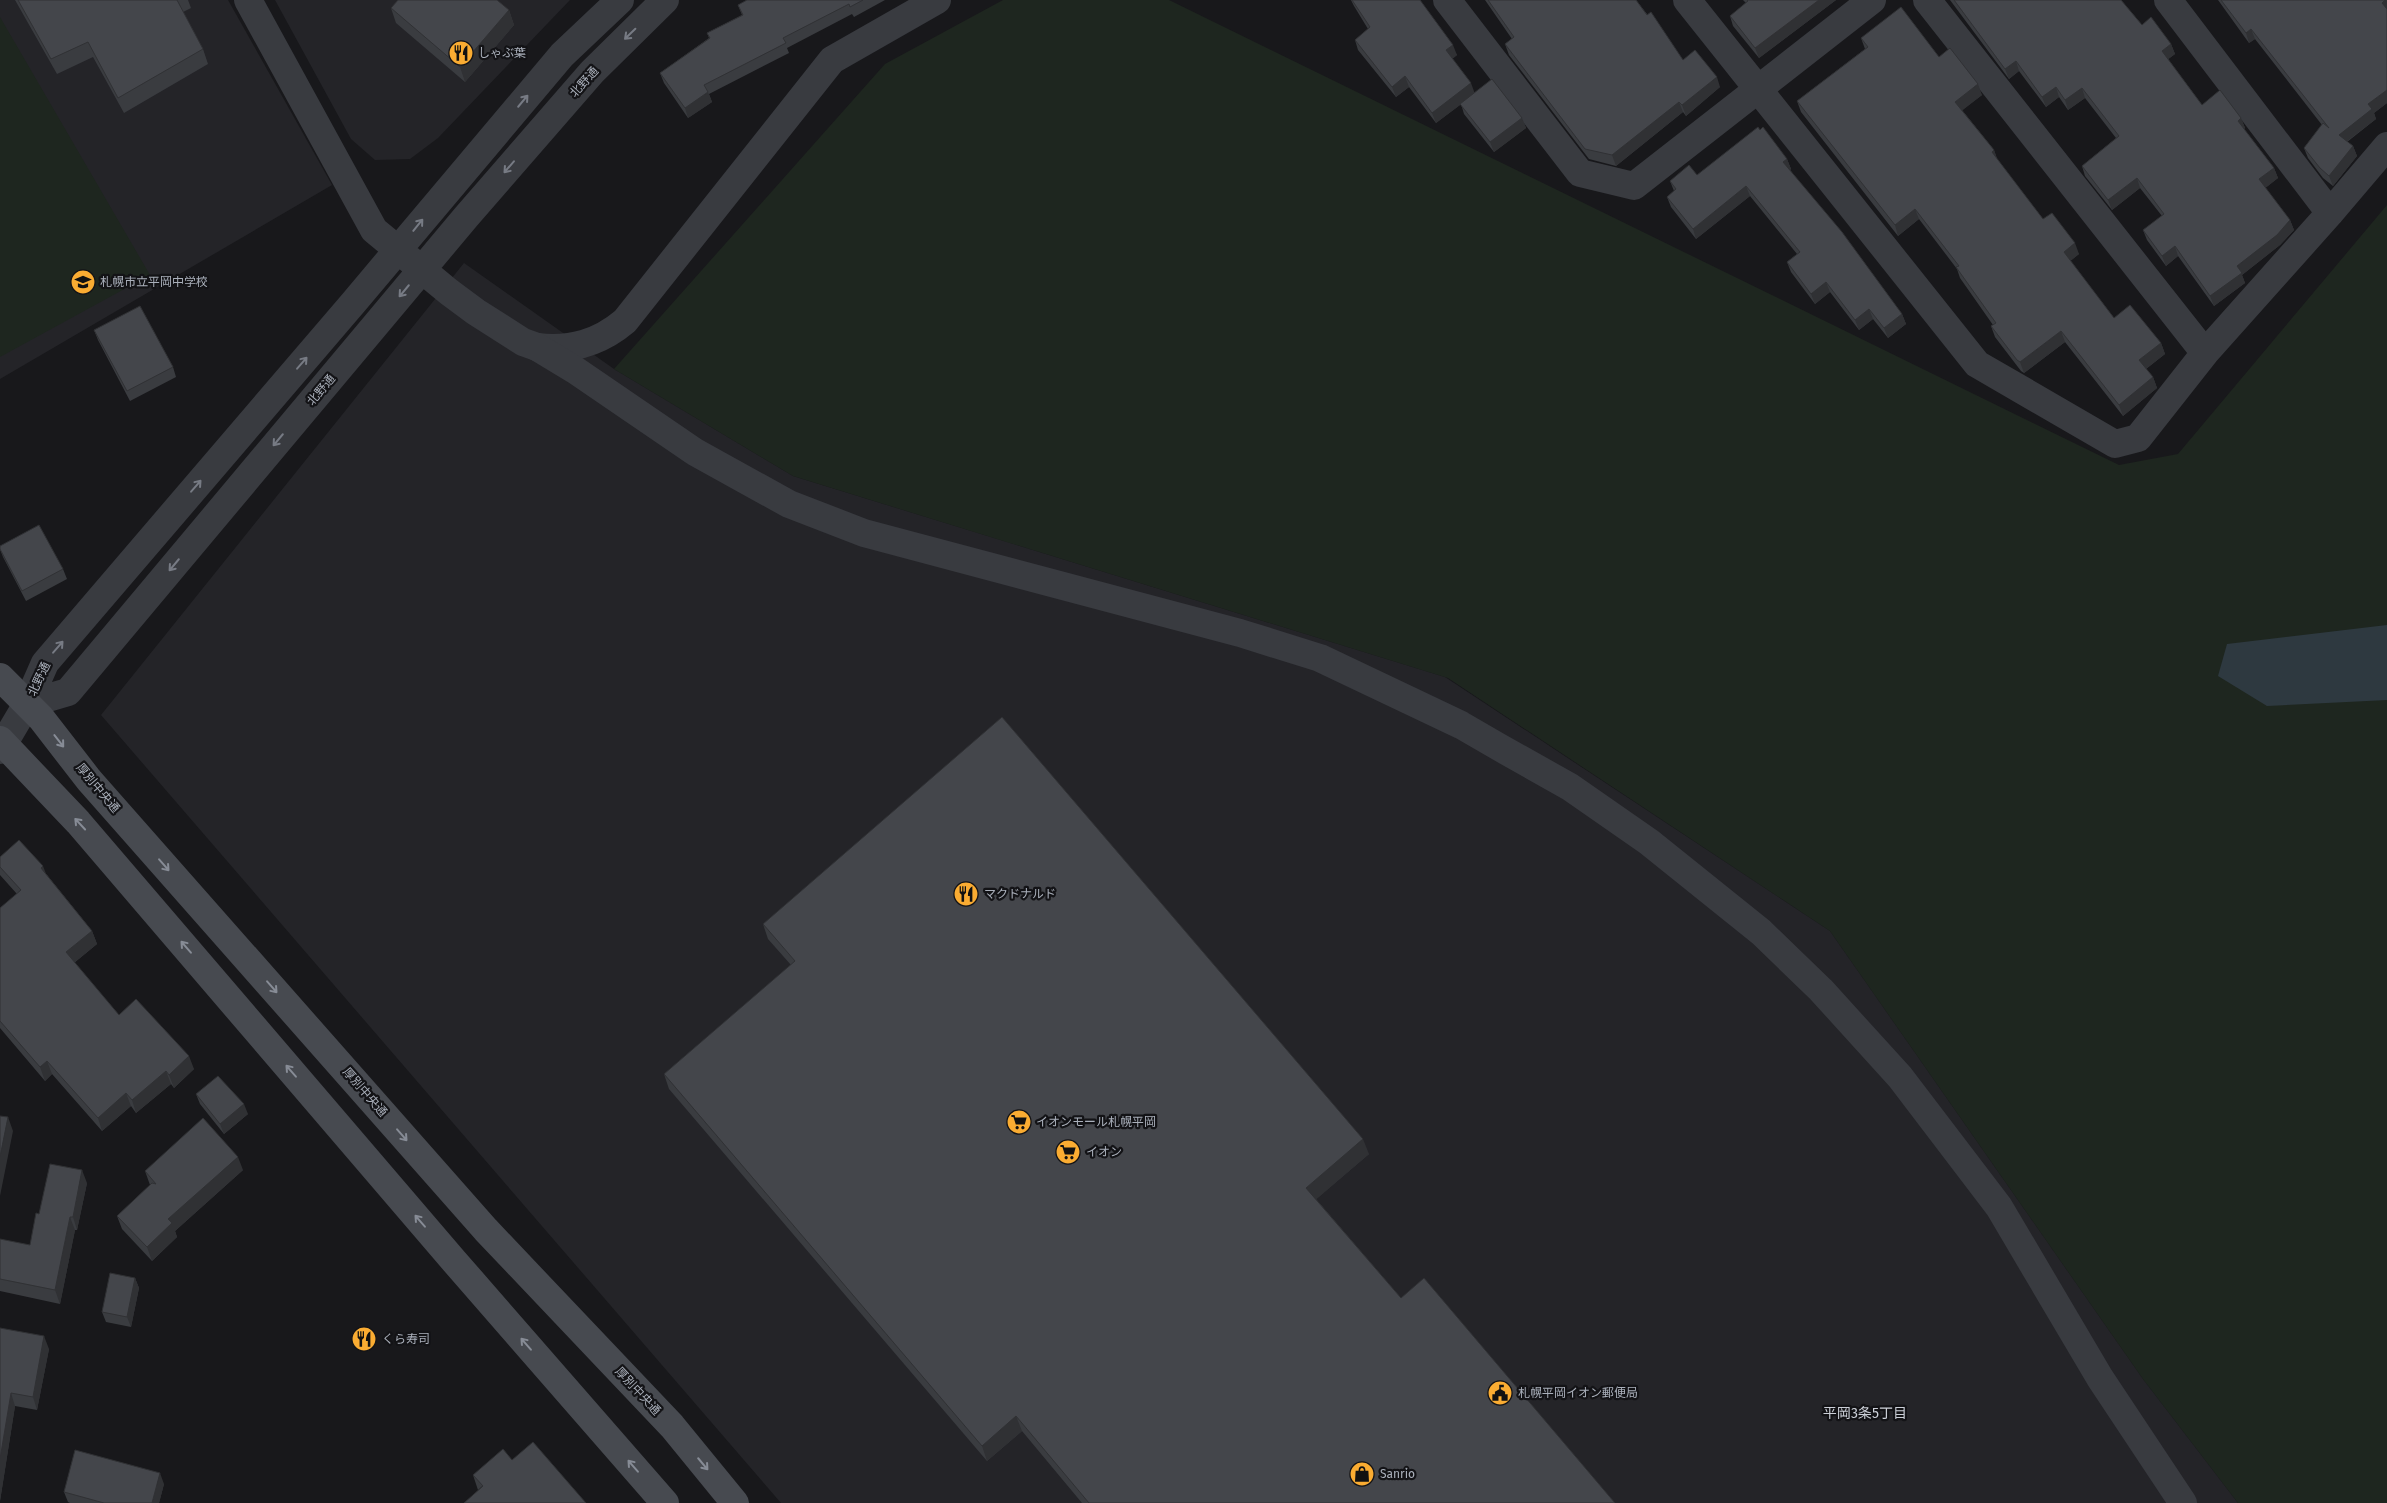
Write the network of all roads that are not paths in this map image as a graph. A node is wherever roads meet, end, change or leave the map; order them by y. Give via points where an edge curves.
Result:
1 (248, 0) edge
2 (620, 0) edge
3 (665, 0) edge
4 (937, 0) edge
5 (1447, 0) edge
6 (1687, 0) edge
7 (1872, 0) edge
8 (1928, 0) edge
9 (2168, 0) edge
10 (1759, 91) junction
11 (2387, 146) edge
12 (2330, 214) junction
13 (398, 249) junction
14 (422, 269) junction
15 (537, 347) junction
16 (2205, 353) junction
17 (0, 677) edge
18 (27, 704) junction
19 (1, 745) edge
20 (665, 1503) edge
21 (736, 1503) edge
22 (2183, 1503) edge

1 - 13 street via 374,230
13 -> 2 street, 北野通 via 562,55
3 -> 14 street, 北野通 via 592,72
4 - 15 street via 832,60 625,321 582,345 552,349
5 - 10 street via 1580,173 1634,186
6 - 10 street
7 - 10 street
8 - 16 street
9 - 12 street
10 - 16 street via 1977,364 2115,444 2138,438
11 - 12 street
12 - 16 street
13 - 14 street
18 -> 13 street, 北野通 via 45,663
14 - 15 street via 483,316 523,342
14 -> 18 street, 北野通 via 68,692
15 - 22 street via 695,452 789,504 864,533 1240,633 1320,658 1499,746 1570,787 1649,842 1760,932 1821,990 1900,1077 1999,1207 2100,1378
17 - 18 main road, 厚別中央通
18 - 19 street
18 -> 21 main road, 厚別中央通 via 89,780 486,1230 672,1426
20 -> 19 main road via 78,822

